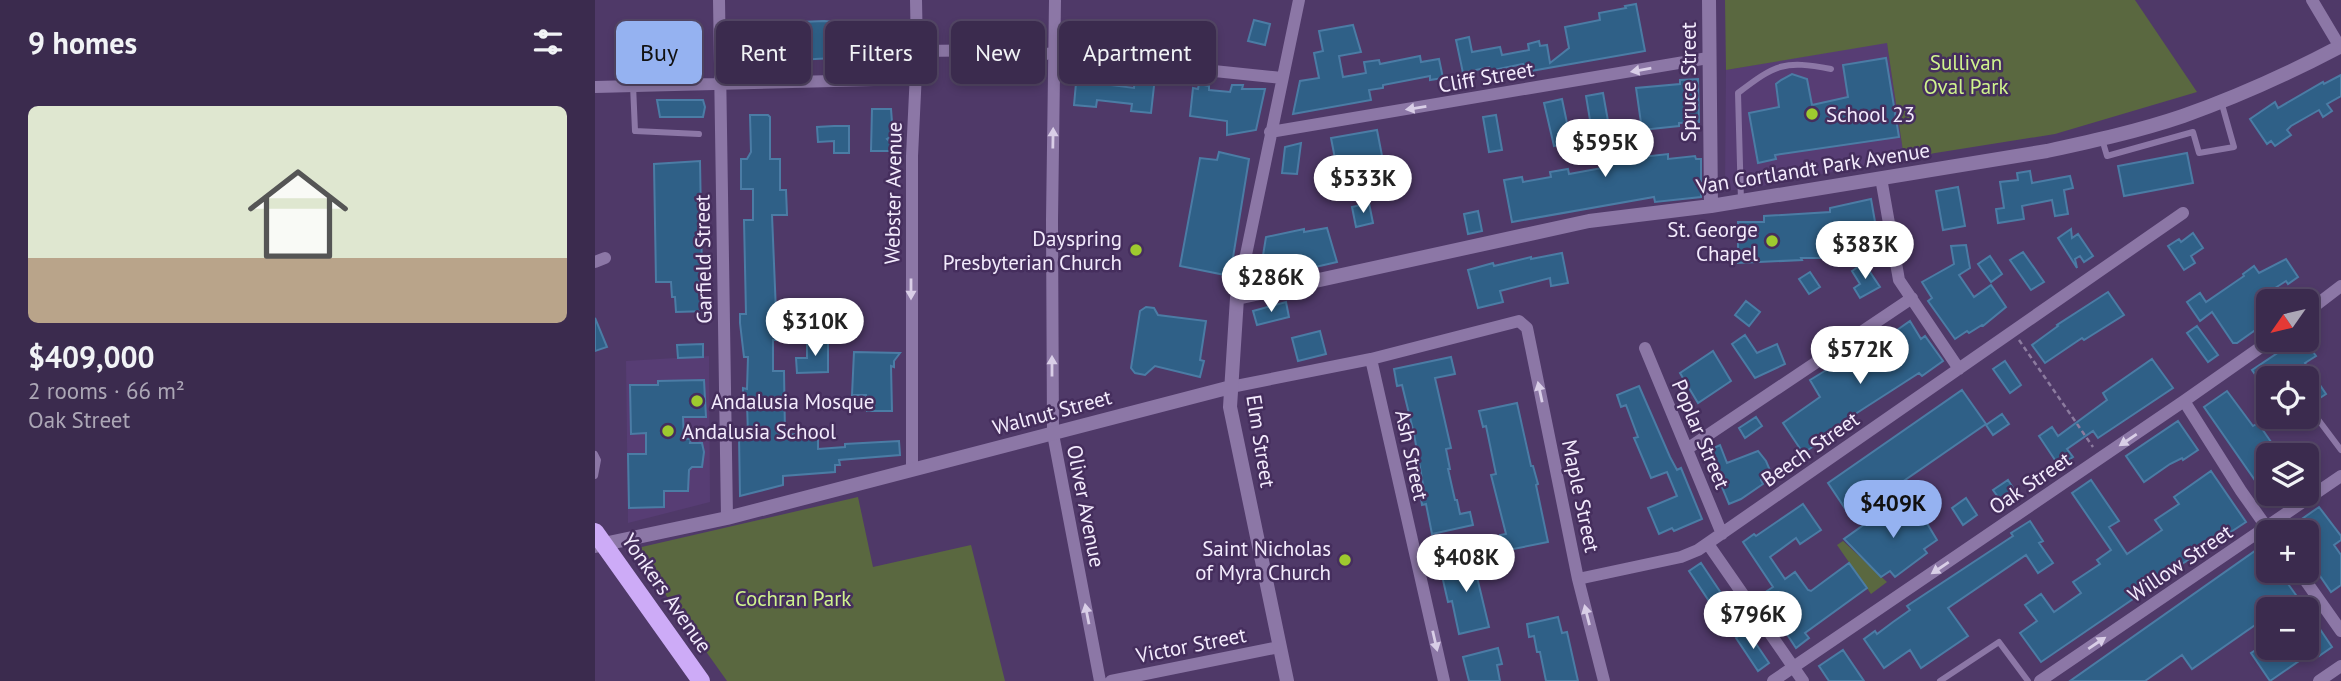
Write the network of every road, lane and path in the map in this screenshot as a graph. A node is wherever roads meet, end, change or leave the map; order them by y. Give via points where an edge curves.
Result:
1 (719, 0) edge
2 (916, 0) edge
3 (1055, 0) edge
4 (1299, 0) edge
5 (1709, 0) edge
6 (2312, 0) edge
7 (719, 21) edge
8 (916, 21) edge
9 (2340, 47) edge
10 (937, 51) edge
11 (1053, 55) junction
12 (1708, 58) junction
13 (1831, 69) dead end
14 (1282, 78) junction
15 (716, 83) edge
16 (719, 84) edge
17 (915, 84) edge
18 (633, 85) junction
19 (595, 87) edge
20 (2221, 101) junction
21 (2188, 114) junction
22 (1270, 132) junction
23 (2193, 132) junction
24 (699, 134) dead end
25 (2102, 139) junction
26 (1881, 178) junction
27 (1741, 201) junction
28 (1711, 206) junction
29 (2183, 213) dead end
30 (2341, 286) edge
31 (1237, 298) junction
32 (1912, 298) junction
33 (2319, 303) edge
34 (1519, 321) joint
35 (2013, 331) junction
36 (1645, 348) dead end
37 (2256, 351) edge
38 (1371, 359) junction
39 (1959, 369) junction
40 (1231, 387) junction
41 (2184, 401) junction
42 (2319, 421) edge
43 (1053, 434) junction
44 (1687, 449) junction
45 (2341, 450) edge
46 (595, 454) edge
47 (2101, 458) junction
48 (912, 470) junction
49 (595, 476) edge
50 (2341, 476) edge
51 (727, 518) junction
52 (2262, 520) edge
53 (2280, 520) edge
54 (1722, 534) junction
55 (2256, 537) edge
56 (598, 541) edge
57 (1708, 544) junction
58 (1578, 579) junction
59 (2307, 583) edge
60 (2341, 631) edge
61 (1279, 647) junction
62 (2341, 666) edge
63 (1793, 667) junction
64 (701, 681) edge
65 (1100, 681) edge
66 (1111, 681) edge
67 (1287, 681) edge
68 (1444, 681) edge
69 (1604, 681) edge
70 (1773, 681) edge
71 (1803, 681) edge
72 (1940, 681) edge
73 (2028, 681) edge
74 (2040, 681) edge
75 (2319, 681) edge

1 - 7 street, Garfield Street
2 - 8 street, Webster Avenue
3 - 11 street, Oliver Avenue
4 - 14 street, Elm Street
5 - 12 street, Spruce Street
6 - 9 street
9 - 20 street, Van Cortlandt Park Avenue
10 - 11 street
11 - 14 street
43 -> 11 street, Oliver Avenue
12 -> 22 street, Cliff Street
12 - 28 street, Spruce Street
13 - 27 lane via 1801,63 1769,70 1738,93
14 - 22 street, Elm Street
15 - 18 street
16 - 51 street, Garfield Street
17 -> 48 street, Webster Avenue
18 - 19 street
18 - 24 lane via 635,131
20 - 21 street, Van Cortlandt Park Avenue
20 - 23 lane via 2234,147 2199,153
21 - 23 lane
21 - 25 street, Van Cortlandt Park Avenue
22 - 31 street, Elm Street
23 - 25 lane via 2107,156
25 - 26 street, Van Cortlandt Park Avenue
26 - 27 street, Van Cortlandt Park Avenue
26 - 32 street via 1898,275
27 - 28 street, Van Cortlandt Park Avenue
28 - 31 street, Van Cortlandt Park Avenue via 1589,220
29 - 35 street, Beech Street
30 - 33 street
31 - 40 street, Elm Street
32 - 39 street
32 - 44 street
34 - 38 street, Walnut Street
58 -> 34 street, Maple Street via 1527,328
35 - 39 street, Beech Street
35 - 47 path
36 - 44 street, Poplar Street
37 - 41 street, Oak Street
38 - 40 street, Walnut Street
38 -> 68 street, Ash Street
39 - 54 street, Beech Street
40 - 43 street, Walnut Street
40 - 61 street, Elm Street via 1230,407
41 -> 47 street, Oak Street
41 - 52 street
42 - 45 lane
43 - 48 street, Walnut Street
65 -> 43 street, Oliver Avenue
44 - 54 street, Poplar Street
46 - 49 lane
47 -> 63 street, Oak Street
48 - 51 street, Walnut Street
50 - 53 street, Willow Street
51 - 56 street, Walnut Street
54 - 57 street, Beech Street
74 -> 55 street, Willow Street
56 - 64 main road, Yonkers Avenue
57 - 58 street, Beech Street via 1681,557
57 - 63 street
69 -> 58 street, Maple Street
59 - 60 street
61 - 66 street, Victor Street
61 - 67 street, Elm Street
62 - 75 street
63 - 70 street, Oak Street
63 - 71 street
72 - 73 lane via 1999,642

